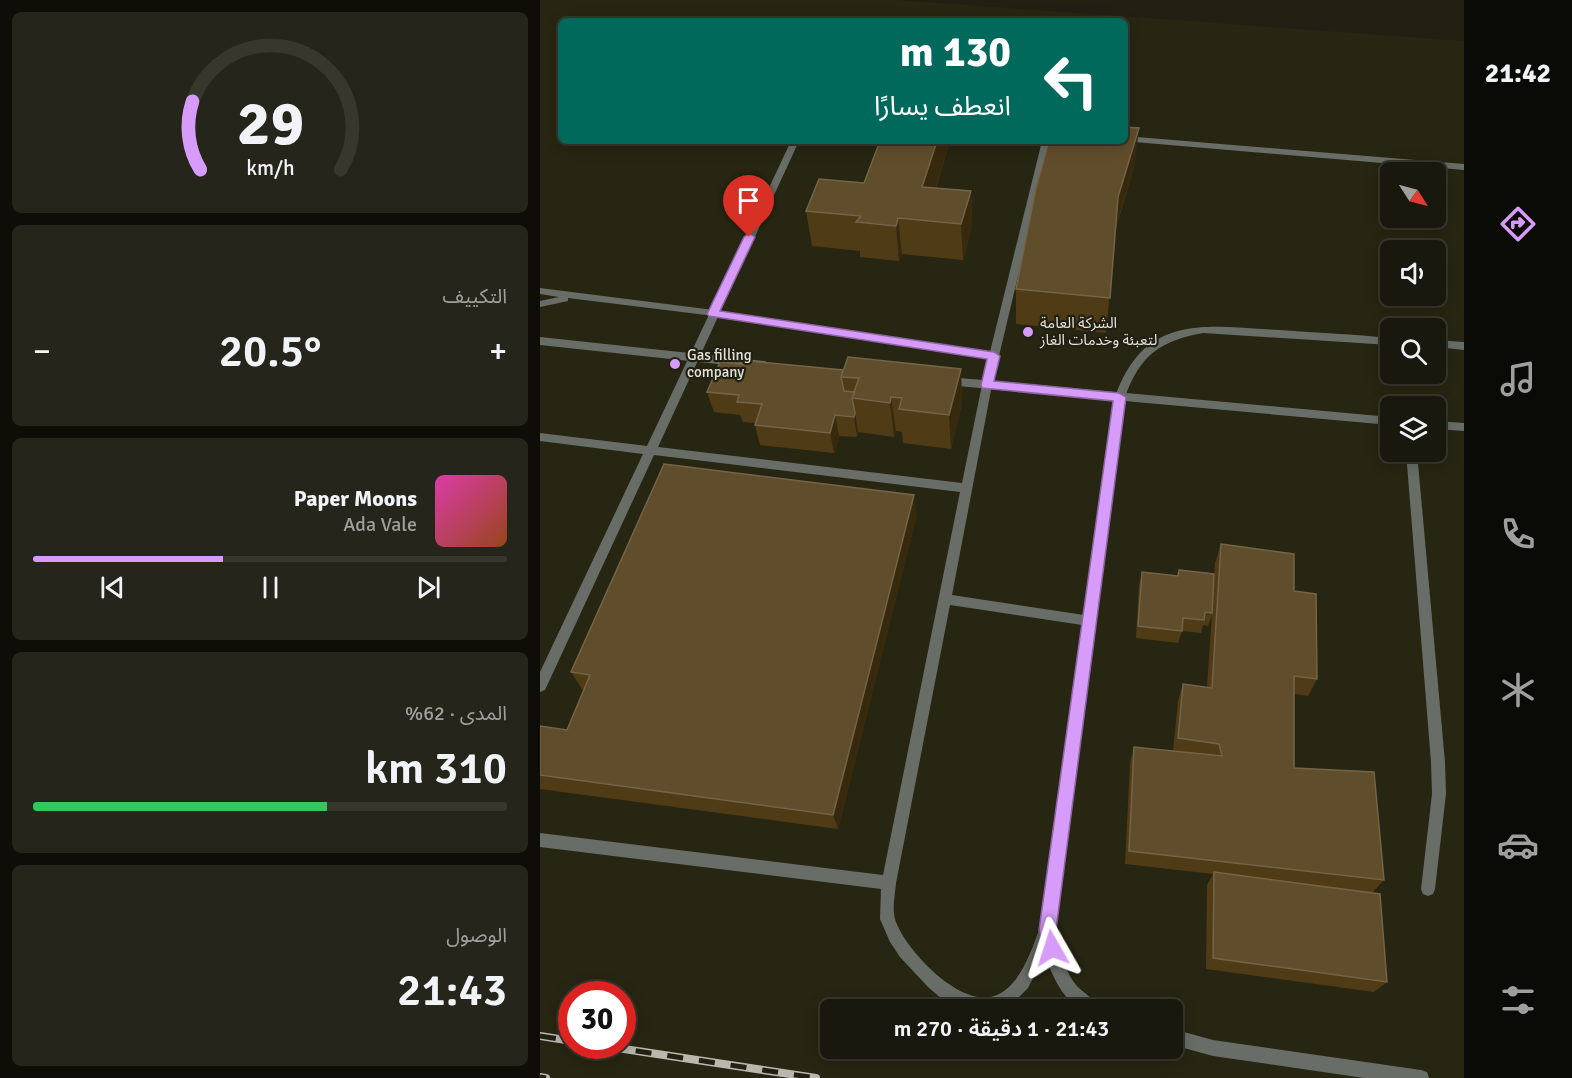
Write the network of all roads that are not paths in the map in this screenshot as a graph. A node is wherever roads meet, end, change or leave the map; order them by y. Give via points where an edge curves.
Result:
1 (1128, 139) edge
2 (794, 144) edge
3 (1045, 144) edge
4 (1464, 167) edge
5 (540, 291) edge
6 (604, 299) junction
7 (540, 304) edge
8 (713, 314) junction
9 (540, 332) edge
10 (1380, 340) edge
11 (540, 341) edge
12 (1446, 345) edge
13 (583, 346) junction
14 (1464, 346) edge
15 (994, 356) junction
16 (692, 358) junction
17 (774, 366) edge
18 (939, 381) edge
19 (987, 385) junction
20 (1119, 397) junction
21 (1380, 420) edge
22 (1446, 426) edge
23 (1464, 427) edge
24 (540, 437) edge
25 (649, 450) junction
26 (1412, 462) edge
27 (966, 488) junction
28 (945, 599) junction
29 (1089, 621) junction
30 (540, 686) edge
31 (540, 840) edge
32 (889, 883) junction
33 (1428, 890) dead end
34 (1047, 930) junction
35 (1079, 999) edge
36 (1183, 1040) edge
37 (1421, 1078) edge

1 - 4 street
2 - 8 street
3 - 15 street
5 - 6 street
6 - 7 street via 570,298
6 - 8 street
8 - 15 street
8 - 16 street
9 - 13 street via 554,340
10 - 20 street via 1203,328 1186,331 1156,342 1143,354 1131,367
11 - 13 street
12 - 14 street
13 - 16 street
15 - 19 street
16 - 17 street
16 - 25 street
18 - 19 street
19 - 20 street
19 - 27 street
20 - 21 street
20 - 29 street
22 - 23 street
24 - 25 street
25 - 27 street
25 - 30 street
26 - 33 street via 1438,762 1439,794
27 - 28 street
28 - 29 street
28 - 32 street
29 - 34 street
31 - 32 street
32 - 34 street via 889,923 903,951 953,996 979,1007 996,1004 1018,988 1037,957
34 - 35 street via 1056,967 1068,990
36 - 37 street via 1214,1048

